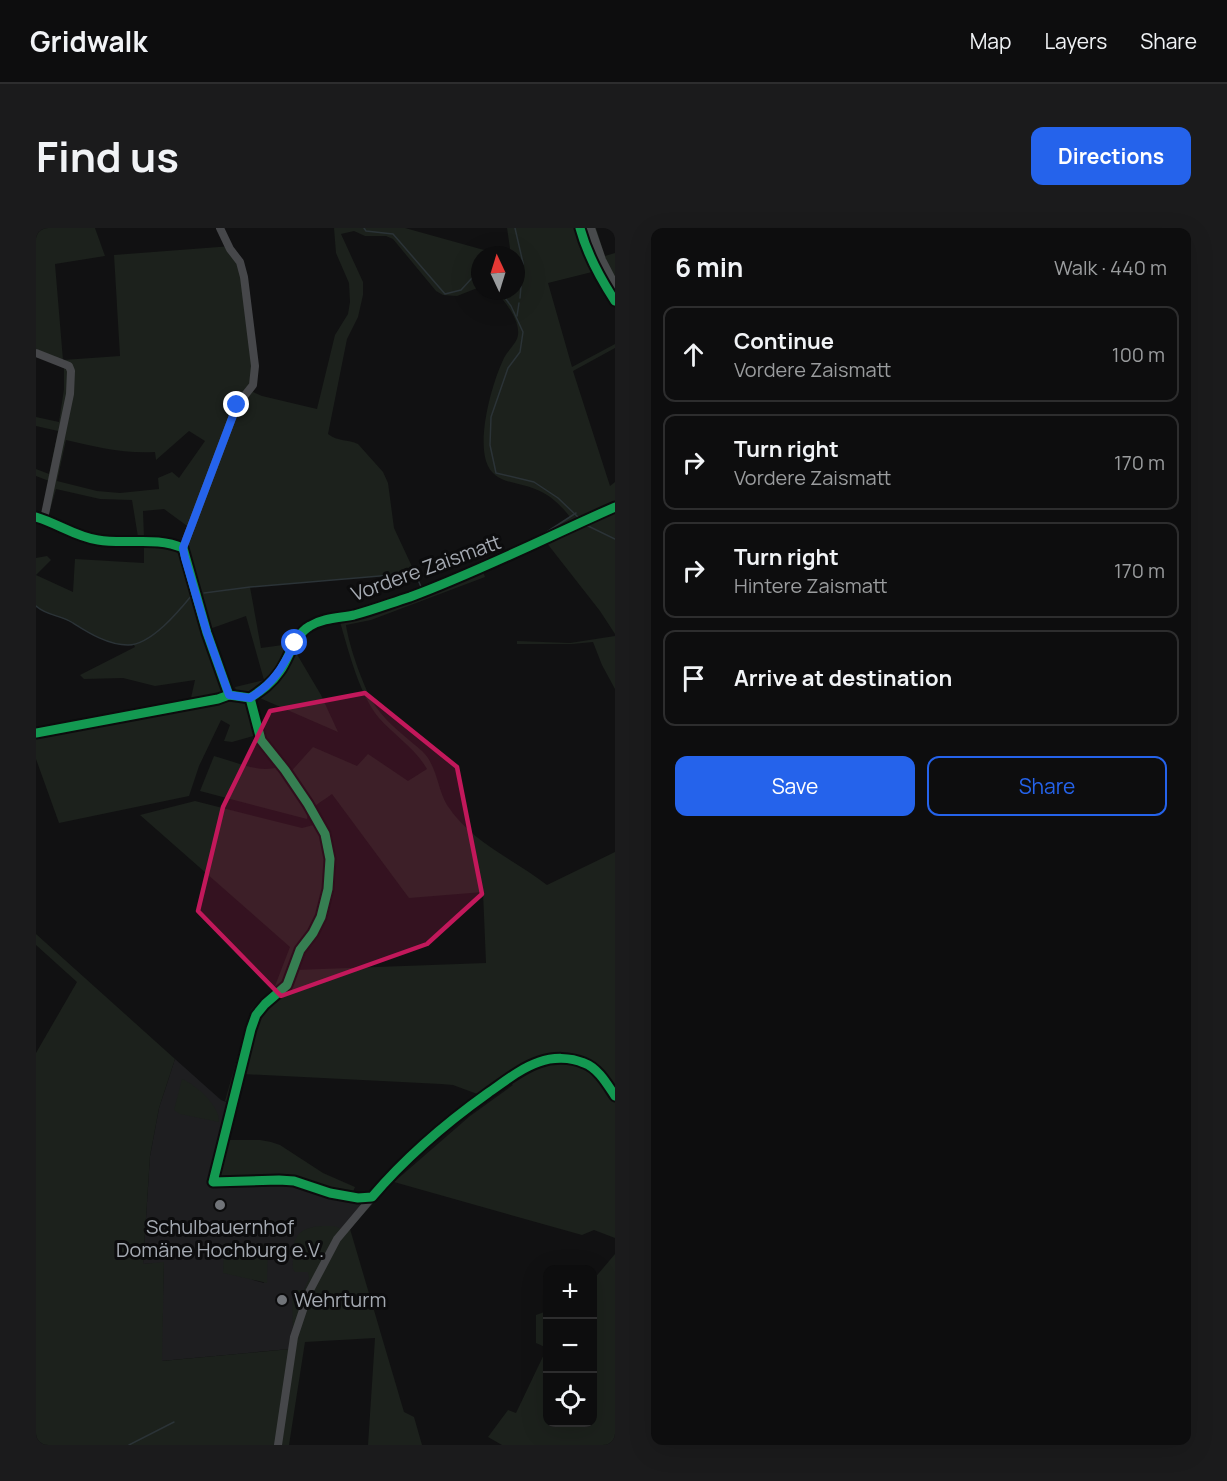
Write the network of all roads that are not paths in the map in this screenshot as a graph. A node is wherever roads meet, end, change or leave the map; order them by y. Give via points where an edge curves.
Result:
1 (220, 228) edge
2 (590, 228) edge
3 (615, 287) edge
4 (36, 353) edge
5 (615, 507) edge
6 (40, 518) edge
7 (183, 548) junction
8 (615, 1096) edge
9 (278, 1445) edge

1 - 7 street via 240,262 244,277 255,366 253,385 237,405
2 - 3 main road
4 - 6 street via 69,366 71,371 70,394
5 - 7 street, Vordere Zaismatt via 421,593 310,626 270,684 250,698 229,695
6 - 7 street via 98,540 168,541
8 - 9 street via 584,1062 561,1058 539,1062 466,1108 396,1169 337,1239 309,1292 294,1337

